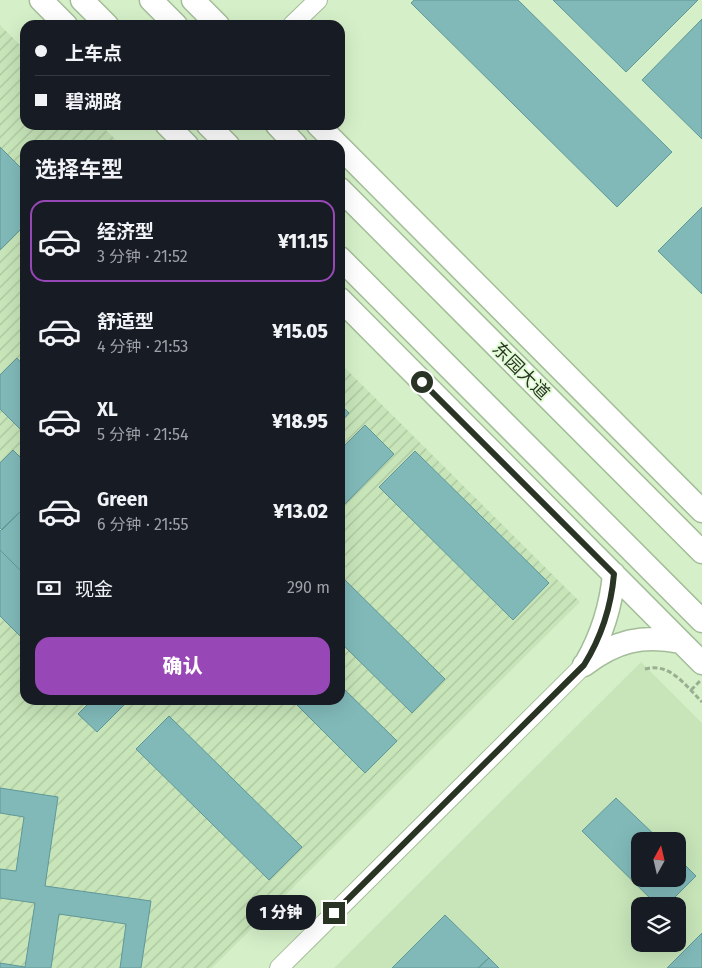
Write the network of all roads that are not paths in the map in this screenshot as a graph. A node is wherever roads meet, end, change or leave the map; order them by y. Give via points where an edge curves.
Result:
1 (41, 0) edge
2 (82, 0) edge
3 (151, 0) edge
4 (192, 0) edge
5 (318, 0) edge
6 (61, 20) edge
7 (103, 20) edge
8 (171, 20) edge
9 (213, 20) edge
10 (297, 20) edge
11 (172, 130) edge
12 (213, 130) edge
13 (281, 130) edge
14 (323, 130) edge
15 (182, 140) edge
16 (223, 140) edge
17 (291, 140) edge
18 (333, 140) edge
19 (345, 152) edge
20 (345, 194) edge
21 (345, 263) edge
22 (345, 301) edge
23 (345, 304) edge
24 (417, 335) junction
25 (702, 511) edge
26 (702, 552) edge
27 (614, 574) junction
28 (702, 621) edge
29 (681, 642) junction
30 (702, 663) edge
31 (584, 665) junction
32 (279, 968) edge

1 - 6 main road
2 - 7 main road
3 - 8 main road
4 - 9 main road
5 - 10 street
11 - 15 main road
12 - 16 main road
13 - 17 main road
14 - 18 main road
19 - 25 main road
20 - 26 main road, 东园大道
21 - 24 main road
22 - 24 main road
23 - 27 main road
24 - 28 main road
27 - 29 main road
27 - 31 main road via 604,627
29 - 30 main road
29 - 31 main road via 658,638 634,640 606,650
31 - 32 street

